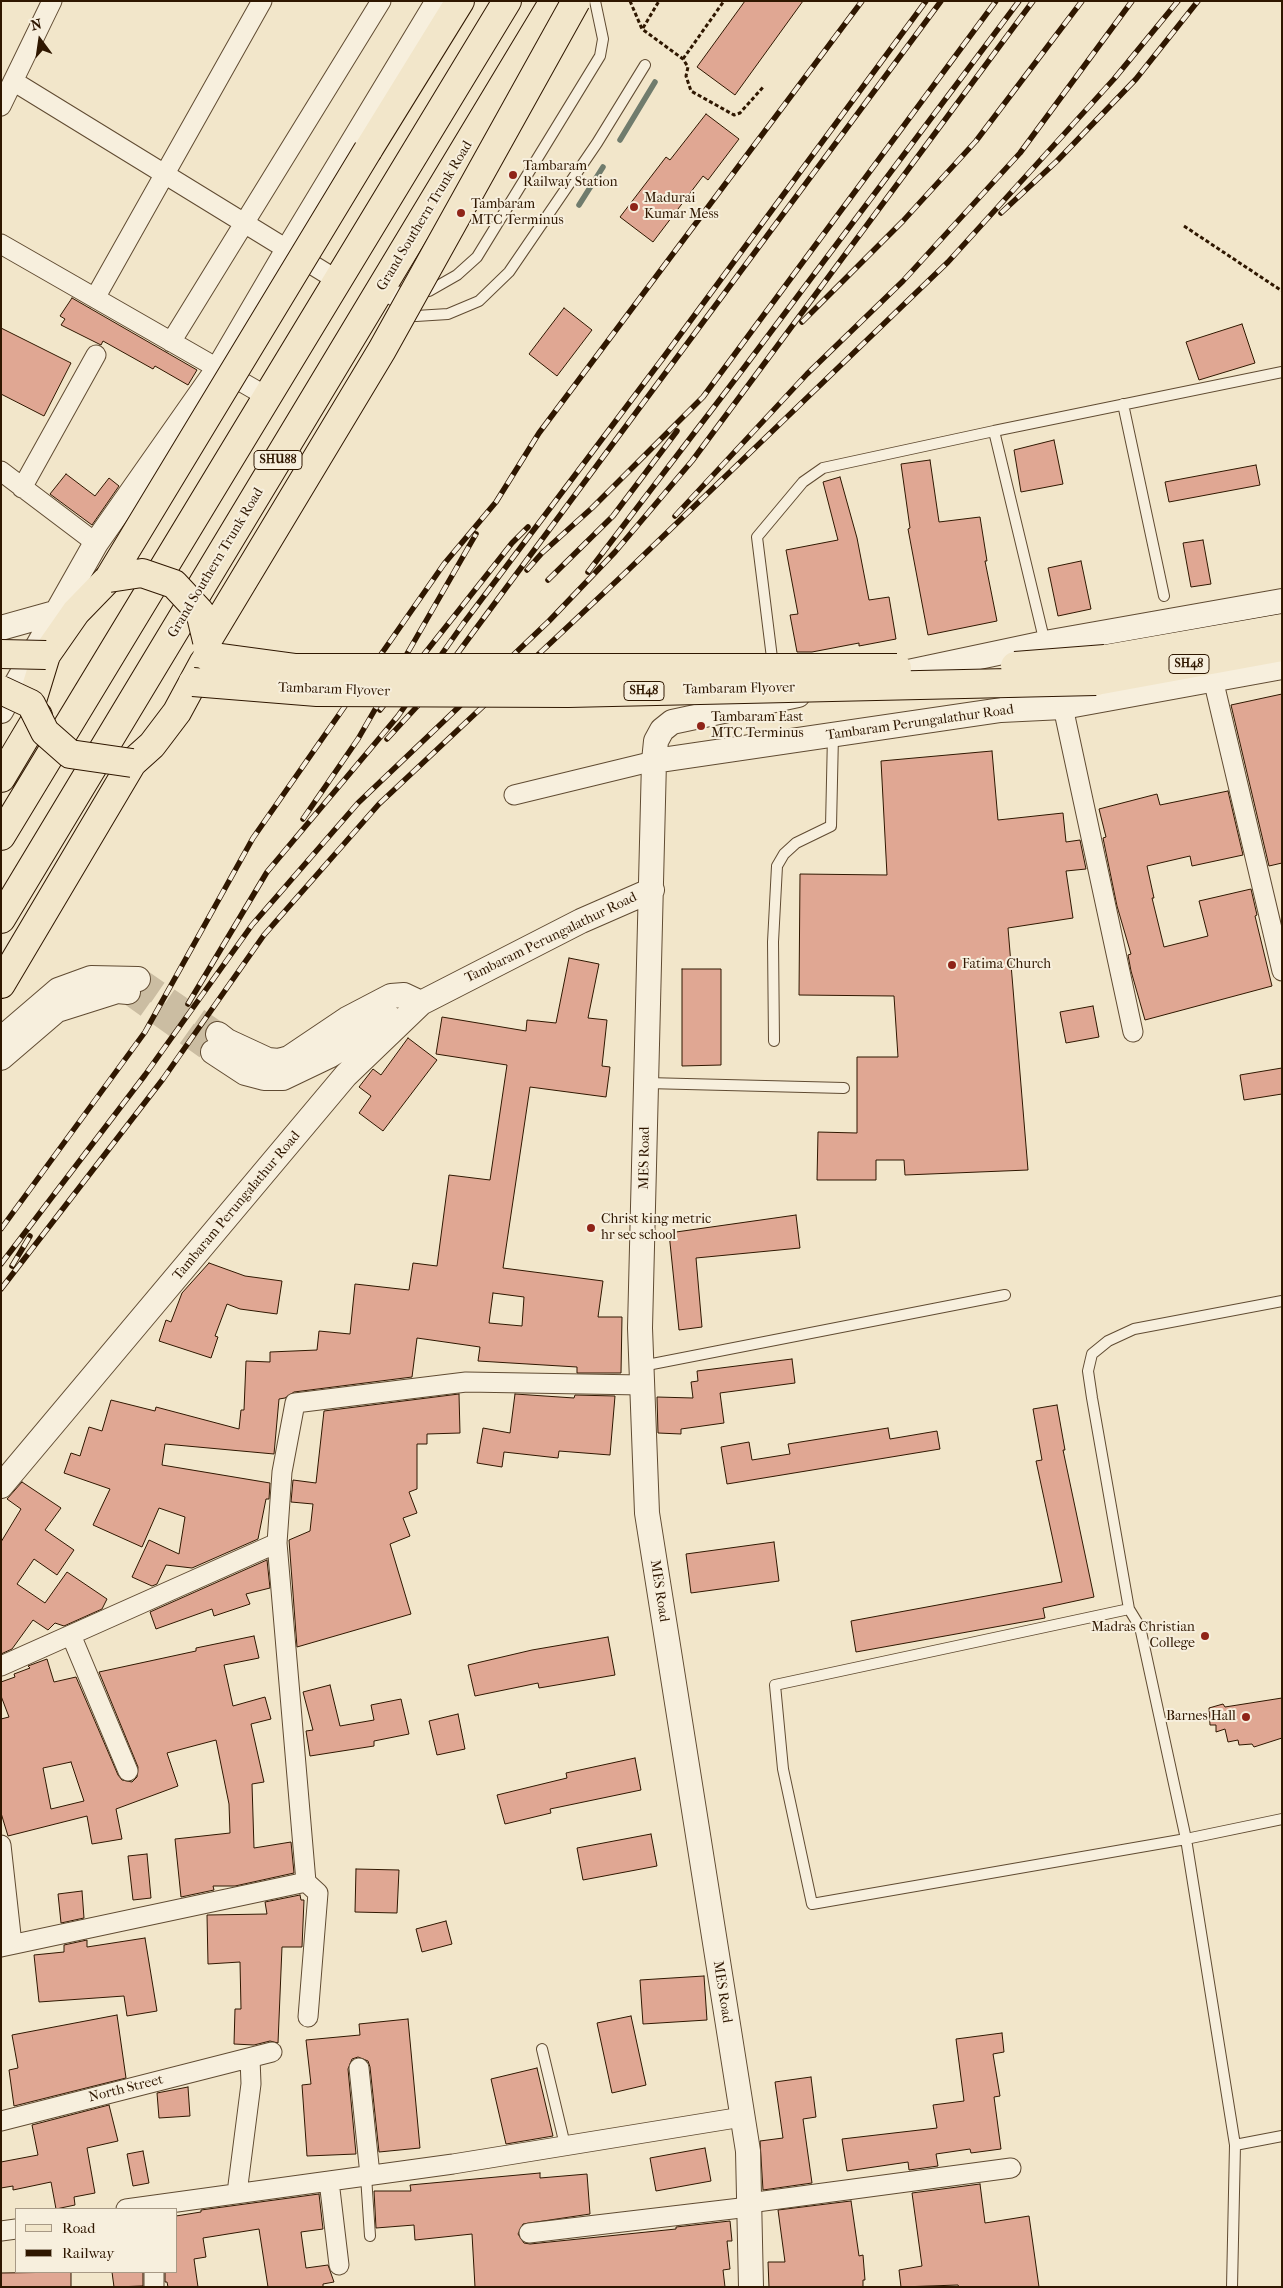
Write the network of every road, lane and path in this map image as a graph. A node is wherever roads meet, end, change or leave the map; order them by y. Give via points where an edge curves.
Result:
1 (52, 1) edge
2 (262, 1) edge
3 (381, 1) edge
4 (438, 1) edge
5 (460, 1) edge
6 (507, 1) edge
7 (554, 1) edge
8 (576, 1) edge
9 (595, 1) edge
10 (630, 1) edge
11 (659, 1) edge
12 (724, 1) edge
13 (642, 29) junction
14 (683, 59) junction
15 (644, 65) dead end
16 (13, 82) junction
17 (764, 86) dead end
18 (1, 106) edge
19 (163, 175) junction
20 (244, 225) junction
21 (1184, 226) dead end
22 (1, 244) edge
23 (287, 251) junction
24 (337, 280) junction
25 (1282, 291) edge
26 (380, 292) junction
27 (95, 298) junction
28 (423, 304) junction
29 (171, 342) junction
30 (96, 355) dead end
31 (218, 369) junction
32 (1282, 372) edge
33 (266, 396) junction
34 (1123, 404) junction
35 (994, 430) junction
36 (1, 471) edge
37 (22, 488) junction
38 (96, 543) junction
39 (109, 578) junction
40 (1164, 596) dead end
41 (1282, 601) edge
42 (58, 612) junction
43 (1, 628) edge
44 (1282, 628) edge
45 (1045, 643) junction
46 (1282, 647) edge
47 (207, 649) junction
48 (1, 654) edge
49 (46, 655) junction
50 (1282, 667) edge
51 (1213, 679) junction
52 (193, 682) junction
53 (1, 690) edge
54 (777, 700) junction
55 (1063, 707) junction
56 (34, 710) junction
57 (1, 711) edge
58 (833, 735) junction
59 (654, 761) junction
60 (132, 763) junction
61 (1, 778) edge
62 (514, 795) dead end
63 (1, 836) edge
64 (652, 890) junction
65 (1, 918) edge
66 (1282, 971) edge
67 (1, 984) edge
68 (414, 1010) junction
69 (1134, 1032) dead end
70 (1, 1039) edge
71 (774, 1041) dead end
72 (216, 1043) tunnel mouth
73 (1, 1058) edge
74 (646, 1083) junction
75 (844, 1088) dead end
76 (1005, 1295) dead end
77 (1282, 1301) edge
78 (642, 1376) junction
79 (1, 1486) edge
80 (277, 1543) junction
81 (1129, 1609) junction
82 (71, 1635) junction
83 (1, 1666) edge
84 (128, 1771) dead end
85 (1282, 1819) edge
86 (1186, 1839) junction
87 (1, 1845) edge
88 (306, 1882) junction
89 (7, 1945) edge
90 (308, 2017) dead end
91 (542, 2049) dead end
92 (272, 2052) dead end
93 (250, 2058) junction
94 (359, 2068) dead end
95 (742, 2117) junction
96 (1, 2121) edge
97 (1282, 2136) edge
98 (565, 2145) junction
99 (1235, 2145) junction
100 (1011, 2168) dead end
101 (368, 2175) junction
102 (329, 2181) junction
103 (237, 2193) junction
104 (749, 2205) junction
105 (157, 2206) edge
106 (136, 2208) edge
107 (15, 2229) edge
108 (1, 2231) edge
109 (529, 2233) dead end
110 (370, 2236) dead end
111 (339, 2265) dead end
112 (154, 2273) edge
113 (154, 2287) edge
114 (751, 2287) edge
115 (1232, 2287) edge

1 - 16 street
2 - 19 street
3 - 20 street
4 - 23 street
5 - 39 main road, bridge
6 - 24 main road, SHU88
7 - 26 main road, Grand Southern Trunk Road / SHU88
8 - 47 main road, bridge via 382,350
9 - 28 lane via 603,39 600,56 477,257
10 - 13 path
11 - 13 path
12 - 14 path
13 - 14 path
14 - 17 path via 688,67 686,76 691,92 734,115 740,113
15 - 28 lane via 592,151 509,272 479,301 448,314
16 - 18 street
16 - 19 street
19 - 20 street
19 - 27 street
20 - 23 street
20 - 29 street
21 - 25 path
22 - 27 street
23 - 24 street
23 - 31 street
24 - 33 main road, SHU88
26 - 28 lane
26 - 28 lane
26 - 65 main road, Grand Southern Trunk Road / SHU88
27 - 29 street
29 - 31 street
30 - 37 street
31 - 33 street
31 - 38 street
32 - 34 lane
33 - 63 main road, SHU88
34 - 35 lane
34 - 40 lane
35 - 45 lane
35 - 54 lane via 823,468 803,482 757,537
36 - 37 street
37 - 38 street
38 - 42 street
39 - 47 main road, bridge via 142,573 174,584 200,612
39 - 49 main road via 76,612
41 - 45 street
42 - 43 street
42 - 57 street
44 - 47 main road, Tambaram Flyover / SH48, bridge via 1105,659 987,668 296,668
45 - 54 street
46 - 52 main road, Tambaram Flyover / SH48, bridge via 1096,681 568,693 317,692
47 - 52 main road
48 - 49 main road, bridge
49 - 56 main road
50 - 51 street, Tambaram Perungalathur Road
51 - 55 street, Tambaram Perungalathur Road
51 - 66 street
52 - 60 main road via 177,712 152,745
53 - 56 main road, bridge
54 - 59 street via 672,722 656,741
55 - 58 street, Tambaram Perungalathur Road via 1001,710
55 - 69 street
56 - 60 main road, bridge via 44,732 70,754
56 - 61 main road
58 - 59 street, Tambaram Perungalathur Road
58 - 71 lane via 831,826 796,844 784,854 778,866 773,942
59 - 62 street
59 - 64 street, Tambaram Perungalathur Road
60 - 67 main road
64 - 68 street, Tambaram Perungalathur Road via 581,921
64 - 74 street, MES Road
68 - 72 street via 388,1020 329,1056 283,1078 245,1073
68 - 79 street, Tambaram Perungalathur Road via 346,1076
70 - 73 street via 58,990 91,978 133,986 57,1010
74 - 75 lane
74 - 78 street, MES Road via 640,1328
76 - 78 lane
77 - 81 lane via 1134,1329 1108,1341 1092,1354 1088,1371
78 - 80 street via 466,1382 296,1403 282,1472
78 - 95 street, MES Road via 647,1513
80 - 82 street
80 - 88 street
81 - 86 lane via 1140,1627
81 - 86 lane via 775,1685 783,1769 810,1896 812,1904
82 - 83 street
82 - 84 street
85 - 86 lane
86 - 99 lane
87 - 89 street
88 - 89 street
88 - 90 street via 318,1893
91 - 98 lane
92 - 93 street, North Street
93 - 96 street, North Street
93 - 103 street via 251,2084
94 - 101 street
95 - 98 street
95 - 104 street, MES Road via 748,2151
97 - 99 lane
98 - 101 street
99 - 115 lane
100 - 104 street
101 - 102 street
101 - 110 lane
102 - 103 street
102 - 111 street
103 - 105 street
104 - 109 street
104 - 114 street, MES Road
105 - 106 street
107 - 108 street
112 - 113 street

